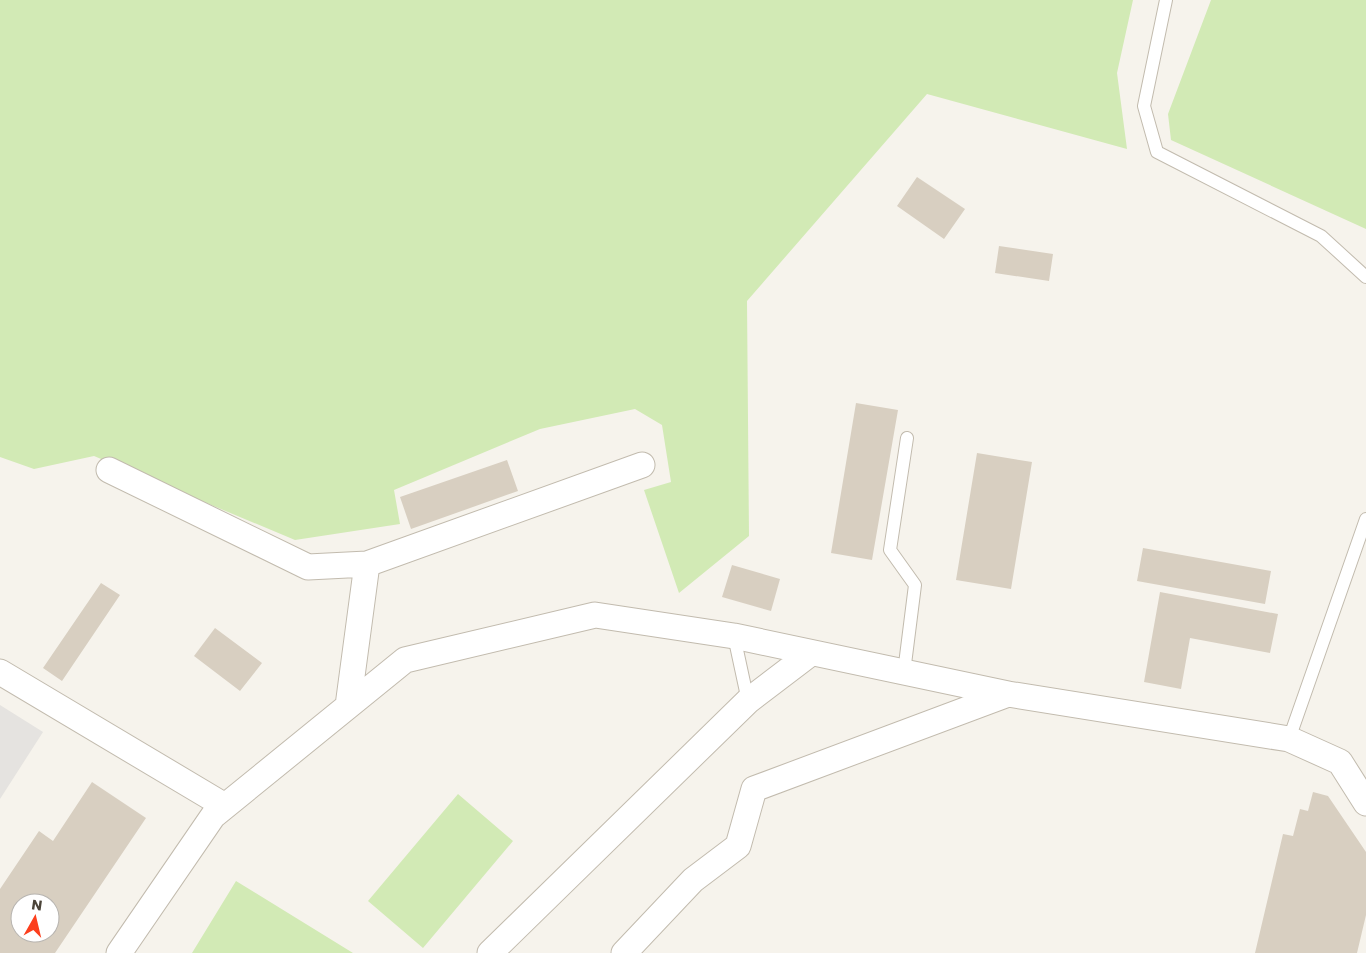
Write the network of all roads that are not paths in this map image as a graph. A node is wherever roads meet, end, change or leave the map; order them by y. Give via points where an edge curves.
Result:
1 (1166, 0) edge
2 (1366, 277) edge
3 (907, 438) dead end
4 (642, 465) dead end
5 (109, 470) dead end
6 (1366, 519) edge
7 (367, 564) junction
8 (734, 636) junction
9 (811, 652) junction
10 (0, 672) edge
11 (904, 672) junction
12 (1008, 694) junction
13 (748, 701) junction
14 (348, 706) junction
15 (1289, 739) junction
16 (1366, 803) edge
17 (225, 806) junction
18 (119, 953) edge
19 (490, 953) edge
20 (624, 953) edge

1 - 2 lane via 1144,106 1157,152 1321,236
3 - 11 lane via 890,550 915,585
4 - 7 street
5 - 7 street via 308,567
6 - 15 lane
7 - 14 street
8 - 9 street
8 - 13 lane
8 - 14 street via 595,615 405,660
9 - 11 street
9 - 13 street
10 - 17 street
11 - 12 street
12 - 15 street
12 - 20 street via 754,789 738,846 693,880
13 - 19 street
14 - 17 street
15 - 16 street via 1340,762
17 - 18 street via 213,816

